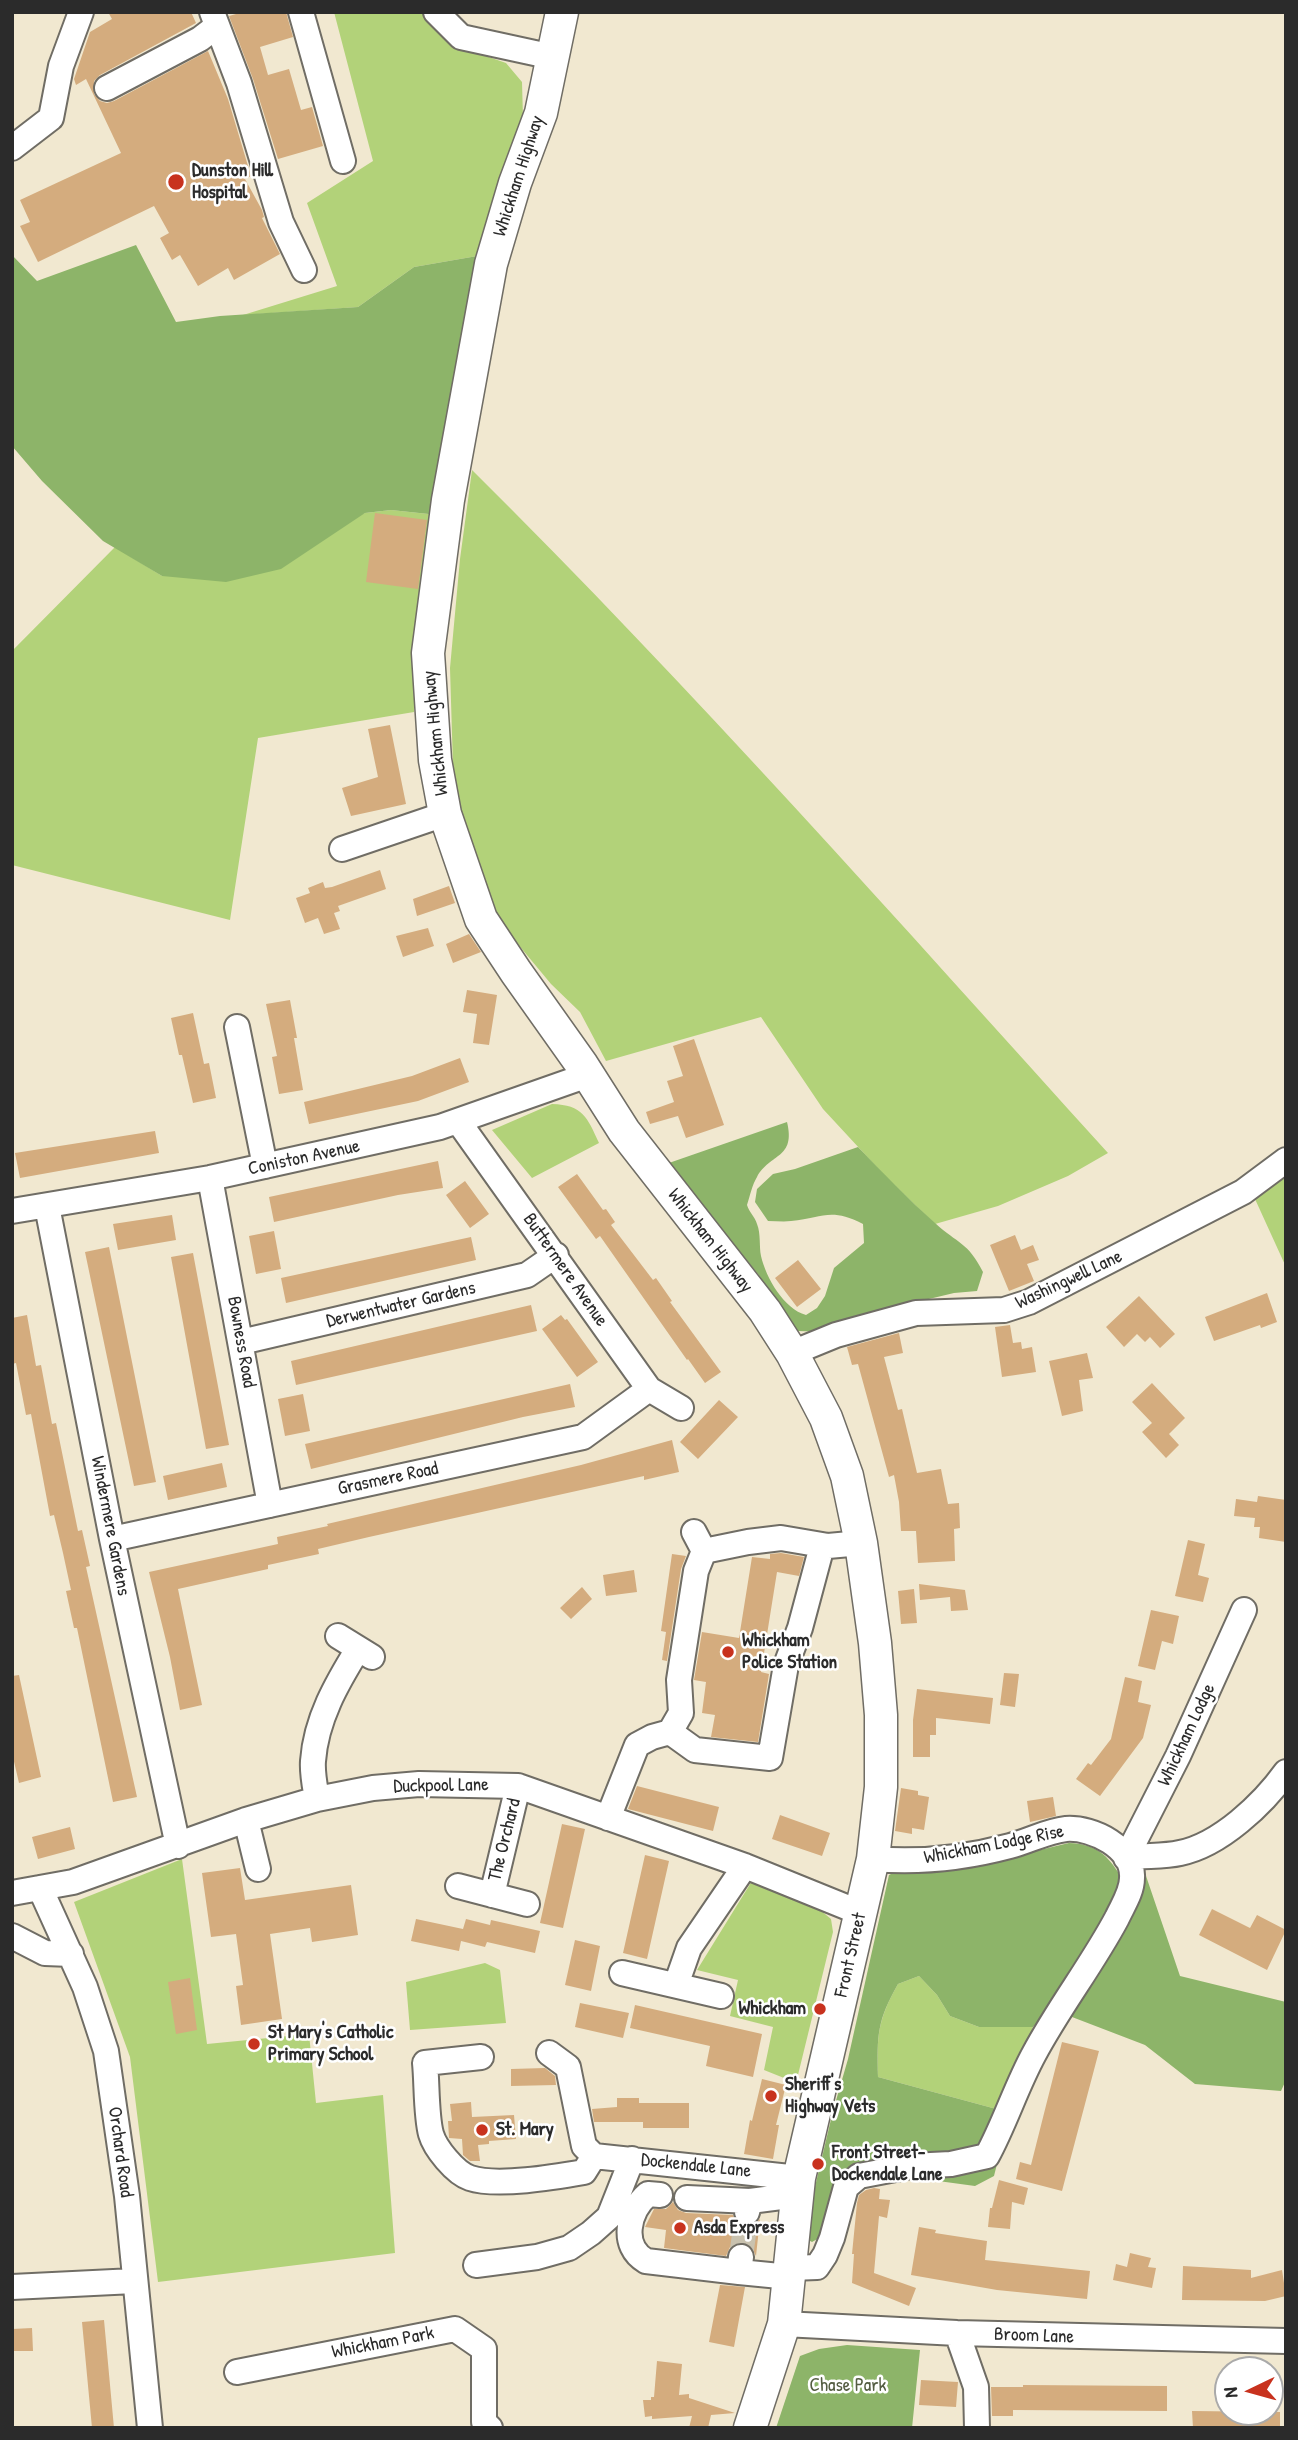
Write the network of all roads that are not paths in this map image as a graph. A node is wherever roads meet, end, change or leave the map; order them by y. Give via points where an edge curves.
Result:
1 (82, 12) edge
2 (301, 12) edge
3 (436, 12) edge
4 (562, 12) edge
5 (214, 19) edge
6 (552, 57) junction
7 (107, 88) dead end
8 (12, 148) edge
9 (343, 161) dead end
10 (304, 270) dead end
11 (445, 814) junction
12 (342, 849) dead end
13 (237, 1027) dead end
14 (588, 1075) junction
15 (458, 1121) junction
16 (1286, 1160) edge
17 (265, 1166) junction
18 (210, 1178) junction
19 (47, 1206) junction
20 (12, 1211) edge
21 (555, 1255) junction
22 (241, 1342) junction
23 (792, 1353) junction
24 (649, 1389) junction
25 (681, 1408) dead end
26 (847, 1476) joint
27 (270, 1505) junction
28 (112, 1539) junction
29 (861, 1542) junction
30 (822, 1546) junction
31 (1244, 1610) dead end
32 (356, 1648) dead end
33 (670, 1732) junction
34 (1286, 1772) edge
35 (518, 1786) junction
36 (317, 1799) junction
37 (608, 1818) junction
38 (246, 1820) junction
39 (177, 1846) junction
40 (1126, 1858) junction
41 (873, 1859) junction
42 (746, 1866) junction
43 (258, 1869) dead end
44 (458, 1886) dead end
45 (40, 1888) junction
46 (13, 1891) edge
47 (492, 1895) junction
48 (527, 1904) dead end
49 (861, 1913) junction
50 (12, 1936) edge
51 (71, 1954) junction
52 (622, 1973) dead end
53 (676, 1986) junction
54 (720, 1996) dead end
55 (549, 2053) dead end
56 (481, 2057) dead end
57 (594, 2157) junction
58 (632, 2159) junction
59 (798, 2186) junction
60 (660, 2195) dead end
61 (687, 2198) dead end
62 (476, 2265) dead end
63 (790, 2272) junction
64 (134, 2281) junction
65 (12, 2287) edge
66 (783, 2324) junction
67 (957, 2333) junction
68 (1286, 2341) edge
69 (237, 2372) dead end
70 (150, 2428) edge
71 (490, 2428) edge
72 (750, 2428) edge
73 (977, 2428) edge

1 - 8 street via 61,66 51,118
2 - 9 street
3 - 6 street via 461,37
4 - 6 main road, Whickham Highway
5 - 7 street via 200,39
5 - 10 street via 239,83 281,222
6 - 11 main road, Whickham Highway via 541,113 491,264 448,500 428,653 435,760
11 - 12 street
11 - 14 main road, Whickham Highway via 481,919
13 - 17 street
14 - 15 street, Coniston Avenue
14 - 23 main road, Whickham Highway via 624,1131 765,1311
15 - 17 street, Coniston Avenue
15 - 21 street, Buttermere Avenue
16 - 23 street, Washingwell Lane via 1243,1192 1030,1302 1004,1310 916,1313 836,1335
17 - 18 street, Coniston Avenue
18 - 19 street, Coniston Avenue
18 - 22 street, Bowness Road
19 - 20 street, Coniston Avenue
19 - 28 street, Windermere Gardens
21 - 22 street, Derwentwater Gardens via 527,1275
21 - 24 street, Buttermere Avenue
22 - 27 street, Bowness Road
23 - 26 main road, Whickham Highway via 825,1418
24 - 25 street, Buttermere Avenue
24 - 27 street, Grasmere Road via 583,1437
26 - 29 main road, Front Street
27 - 28 street, Grasmere Road
28 - 39 street, Windermere Gardens
29 - 30 street
29 - 41 main road, Front Street via 882,1726
30 - 33 street via 781,1538 699,1542 679,1680 681,1713
30 - 33 street via 786,1665 770,1758 695,1750
31 - 40 street, Whickham Lodge
32 - 36 street via 319,1726 312,1762
33 - 37 street via 637,1745
34 - 40 street via 1263,1799 1199,1849
35 - 36 street, Duckpool Lane via 419,1784
35 - 37 street, Duckpool Lane
35 - 47 street, The Orchard
36 - 38 street, Duckpool Lane
37 - 42 street, Duckpool Lane
38 - 39 street, Duckpool Lane
38 - 43 street
39 - 45 street, Duckpool Lane via 73,1882
40 - 41 street, Whickham Lodge Rise via 1103,1838 1069,1829 939,1860
40 - 63 street via 1132,1877 1125,1903 1034,2055 987,2156 859,2176 846,2187 832,2238 817,2267
41 - 49 main road, Front Street
42 - 49 street, Duckpool Lane
42 - 53 street via 689,1948
44 - 47 street
45 - 46 street, Duckpool Lane
45 - 51 street, Orchard Road
47 - 48 street
49 - 59 main road, Front Street
50 - 51 street via 45,1953
51 - 64 street, Orchard Road via 106,2051
52 - 53 street
53 - 54 street
55 - 57 street via 568,2067 584,2146
56 - 57 street via 425,2063 431,2133 442,2155 468,2178 491,2181 584,2172
57 - 58 street, Dockendale Lane
58 - 59 street, Dockendale Lane
58 - 62 street via 609,2217 569,2248 537,2258
59 - 61 street via 748,2206
59 - 63 main road, Front Street
60 - 63 street via 648,2194 636,2207 629,2226 631,2245 646,2261
63 - 66 main road, Front Street
64 - 65 street
64 - 70 street, Orchard Road
66 - 67 street, Broom Lane
66 - 72 main road, Front Street
67 - 68 street, Broom Lane
67 - 73 street via 976,2387
69 - 71 street, Whickham Park via 455,2329 484,2349 484,2422

